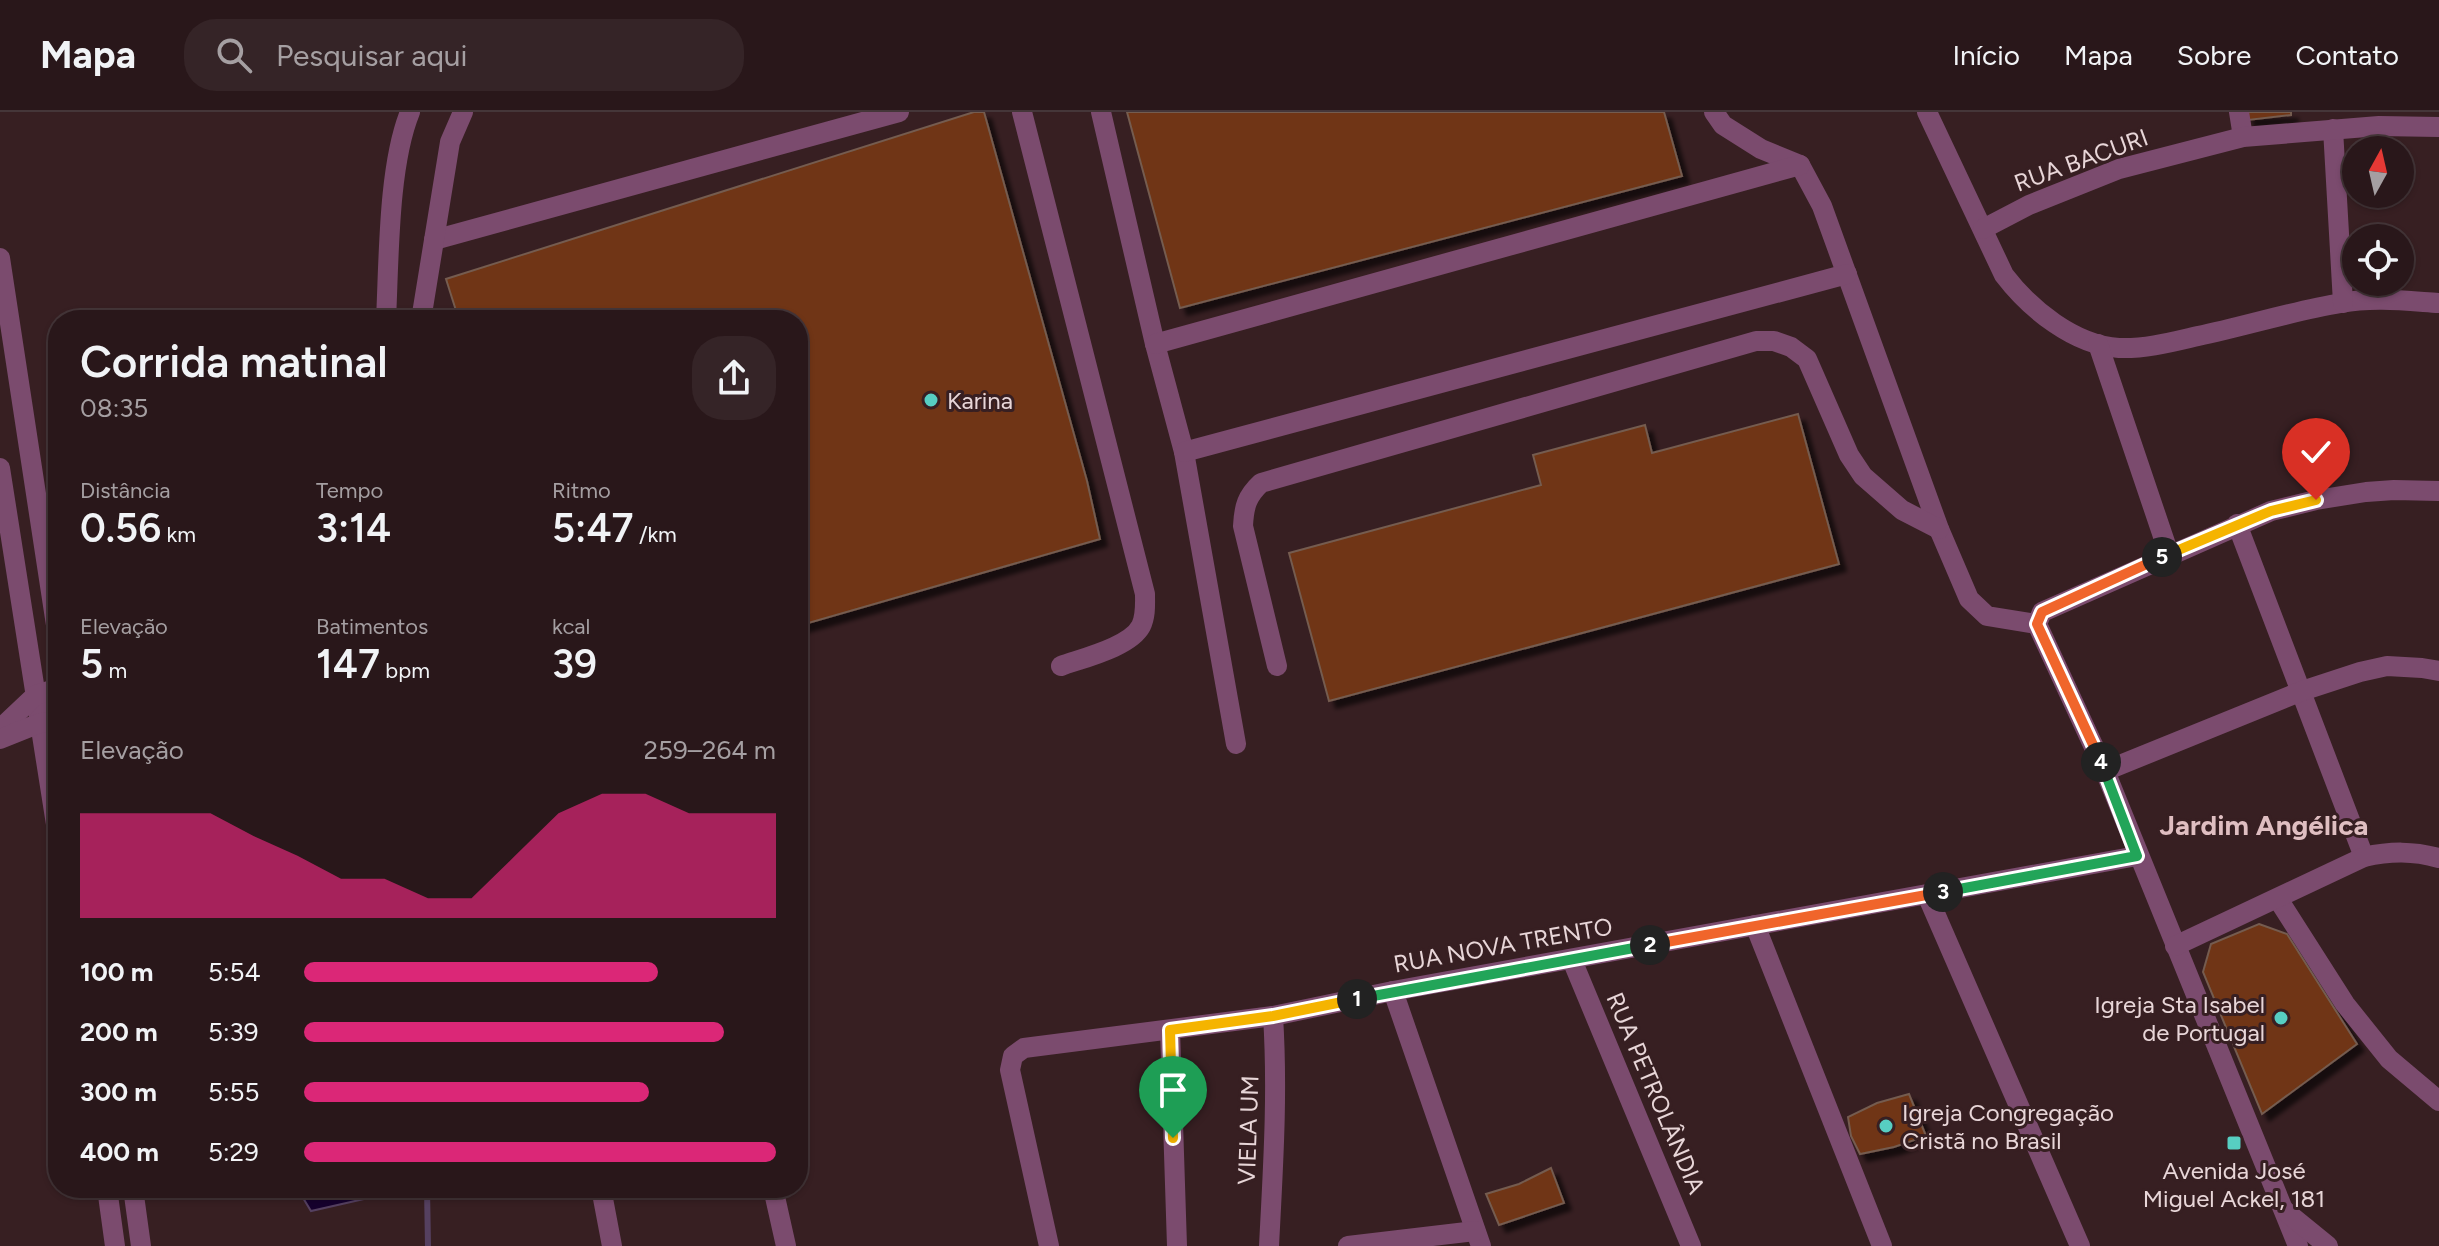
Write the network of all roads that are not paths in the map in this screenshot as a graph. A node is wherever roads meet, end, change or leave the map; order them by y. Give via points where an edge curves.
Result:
1 (410, 112) edge
2 (463, 112) edge
3 (899, 112) edge
4 (1022, 112) edge
5 (1101, 112) edge
6 (1714, 112) edge
7 (1927, 112) edge
8 (2239, 112) edge
9 (2439, 127) edge
10 (2333, 129) junction
11 (2243, 137) junction
12 (1800, 165) junction
13 (1983, 229) junction
14 (434, 240) junction
15 (0, 258) edge
16 (1847, 274) junction
17 (2343, 303) junction
18 (2439, 303) edge
19 (387, 310) edge
20 (423, 310) edge
21 (1155, 344) junction
22 (2098, 344) junction
23 (1184, 452) junction
24 (0, 468) edge
25 (2439, 491) edge
26 (2, 498) edge
27 (2237, 524) junction
28 (1939, 529) junction
29 (2169, 554) junction
30 (48, 572) edge
31 (2037, 624) junction
32 (1061, 666) dead end
33 (1277, 666) dead end
34 (2439, 671) edge
35 (48, 691) edge
36 (2302, 691) junction
37 (36, 695) junction
38 (48, 720) edge
39 (48, 722) edge
40 (0, 729) edge
41 (0, 739) edge
42 (1236, 744) dead end
43 (2105, 771) junction
44 (2137, 856) junction
45 (2364, 857) junction
46 (2439, 858) edge
47 (1927, 895) junction
48 (2278, 899) junction
49 (1755, 925) junction
50 (2175, 946) junction
51 (1572, 960) junction
52 (1393, 991) junction
53 (1273, 1016) junction
54 (1170, 1030) junction
55 (2439, 1101) edge
56 (108, 1198) edge
57 (134, 1198) edge
58 (603, 1198) edge
59 (775, 1198) edge
60 (2283, 1209) junction
61 (1478, 1238) edge
62 (115, 1246) edge
63 (141, 1246) edge
64 (612, 1246) edge
65 (786, 1246) edge
66 (1049, 1246) edge
67 (1177, 1246) edge
68 (1269, 1246) edge
69 (1348, 1246) edge
70 (1691, 1246) edge
71 (1882, 1246) edge
72 (2080, 1246) edge
73 (2298, 1246) edge
74 (2328, 1246) edge

1 - 19 street via 394,196
2 - 14 street via 450,142
3 - 14 street
4 - 32 street via 1145,594 1145,612 1129,640
5 - 21 street
6 - 12 street via 1723,125 1761,149
7 - 13 street
8 - 11 street
9 - 10 street, RUA BACURI
10 - 11 street, RUA BACURI
10 - 17 street
11 - 13 street, RUA BACURI via 2119,169
12 - 16 street
12 - 21 street
13 - 22 street via 2004,275 2020,295 2043,315
14 - 20 street
15 - 30 street
16 - 23 street
16 - 28 street
17 - 18 street
17 - 22 street via 2162,344
21 - 23 street
22 - 29 street
23 - 42 street
24 - 26 street
25 - 27 street via 2394,490 2316,500
26 - 37 street
27 - 29 street
27 - 36 street
28 - 31 street via 1977,609 1987,616
28 - 33 street via 1902,510 1863,476 1807,359 1791,347 1756,341 1261,483 1249,494 1243,526
29 - 31 street via 2042,612
31 - 43 street
34 - 36 street via 2387,666
35 - 37 street
36 - 43 street
36 - 45 street
37 - 38 street
37 - 40 street
39 - 41 street
43 - 44 street
44 - 47 street, RUA NOVA TRENTO
44 - 50 street
45 - 46 street via 2414,852
45 - 48 street
47 - 49 street, RUA NOVA TRENTO
47 - 72 street
48 - 50 street
48 - 55 street via 2345,1004 2389,1059
49 - 51 street, RUA NOVA TRENTO
49 - 71 street
50 - 60 street
51 - 52 street, RUA NOVA TRENTO
51 - 70 street, RUA PETROLÂNDIA
52 - 53 street, RUA NOVA TRENTO
52 - 61 street
53 - 54 street, RUA NOVA TRENTO
53 - 68 street, VIELA UM via 1275,1132
54 - 66 street, RUA NOVA TRENTO via 1018,1051 1013,1056 1010,1070
54 - 67 street
56 - 62 street
57 - 63 street
58 - 64 street
59 - 65 street
60 - 73 street
60 - 74 street
61 - 69 street

